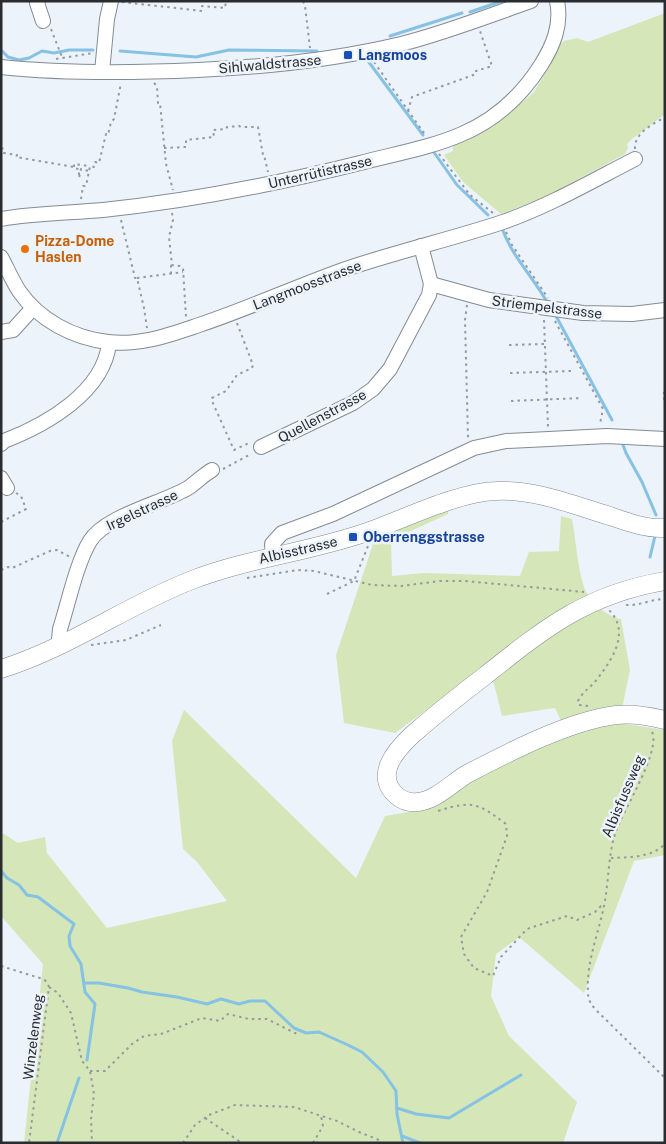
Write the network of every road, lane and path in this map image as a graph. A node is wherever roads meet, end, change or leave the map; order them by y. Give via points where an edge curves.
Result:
1 (38, 1) edge
2 (113, 1) edge
3 (226, 1) edge
4 (303, 1) edge
5 (531, 1) edge
6 (558, 1) edge
7 (43, 21) joint
8 (481, 34) dead end
9 (310, 48) dead end
10 (371, 50) junction
11 (62, 56) dead end
12 (1, 67) edge
13 (102, 72) junction
14 (122, 72) junction
15 (157, 86) dead end
16 (408, 110) junction
17 (665, 117) edge
18 (427, 138) dead end
19 (1, 148) edge
20 (164, 148) junction
21 (441, 158) dead end
22 (636, 159) joint
23 (90, 166) junction
24 (74, 167) junction
25 (89, 171) junction
26 (270, 184) junction
27 (173, 200) junction
28 (118, 208) junction
29 (80, 212) junction
30 (1, 219) edge
31 (502, 222) junction
32 (421, 246) junction
33 (1, 257) edge
34 (172, 265) junction
35 (183, 272) junction
36 (172, 274) junction
37 (137, 278) junction
38 (431, 284) junction
39 (469, 296) junction
40 (33, 308) junction
41 (549, 308) junction
42 (665, 310) edge
43 (235, 319) dead end
44 (146, 320) dead end
45 (556, 323) dead end
46 (189, 329) junction
47 (1, 332) edge
48 (109, 342) junction
49 (545, 344) junction
50 (509, 345) dead end
51 (665, 358) edge
52 (665, 363) edge
53 (570, 370) dead end
54 (546, 372) junction
55 (510, 373) dead end
56 (665, 392) edge
57 (582, 398) dead end
58 (547, 399) junction
59 (511, 401) dead end
60 (665, 402) edge
61 (548, 428) dead end
62 (615, 437) junction
63 (665, 439) edge
64 (1, 444) edge
65 (257, 444) junction
66 (468, 444) dead end
67 (212, 470) joint
68 (21, 496) dead end
69 (1, 522) edge
70 (665, 528) edge
71 (368, 532) junction
72 (273, 556) junction
73 (80, 563) junction
74 (1, 570) edge
75 (240, 579) dead end
76 (354, 581) junction
77 (665, 581) edge
78 (327, 594) dead end
79 (590, 596) junction
80 (665, 599) edge
81 (643, 602) dead end
82 (161, 625) dead end
83 (61, 645) junction
84 (89, 645) dead end
85 (1, 669) edge
86 (592, 706) dead end
87 (657, 723) edge
88 (433, 812) dead end
89 (665, 844) edge
90 (611, 858) junction
91 (604, 906) junction
92 (1, 966) edge
93 (49, 987) junction
94 (300, 1035) dead end
95 (90, 1071) junction
96 (665, 1078) edge
97 (321, 1116) junction
98 (205, 1118) junction
99 (29, 1143) edge
100 (91, 1143) edge
101 (183, 1143) edge
102 (242, 1143) edge
103 (313, 1143) edge
104 (381, 1143) edge

1 - 7 street
2 - 3 path via 202,11 202,6 225,8
2 - 13 street via 107,19
4 - 9 path
5 - 10 street, Sihlwaldstrasse via 418,39
6 - 26 street, Unterrütistrasse via 559,23 549,52 516,97 494,116 463,134 432,145
7 - 11 path via 47,22
8 - 16 path via 492,66 412,97
10 - 14 street, Sihlwaldstrasse via 264,67
10 - 16 path via 378,69
12 - 13 street, Sihlwaldstrasse
13 - 14 street, Sihlwaldstrasse
14 - 23 path via 114,119 106,134 99,163
15 - 20 path
16 - 18 path
17 - 22 path via 638,136
19 - 24 path via 4,153 17,155 16,158
20 - 26 path via 186,146 186,140 214,137 213,130 258,127
20 - 27 path
21 - 31 path via 470,195
22 - 31 street, Langmoosstrasse via 542,206
23 - 24 path via 74,164
23 - 25 path
24 - 25 path via 79,169 78,178 82,169
25 - 29 path via 86,186 83,186
26 - 27 street, Unterrütistrasse
27 - 28 street, Unterrütistrasse
27 - 34 path via 169,237
28 - 29 street, Unterrütistrasse
28 - 37 path
29 - 30 street, Unterrütistrasse
31 - 32 street, Langmoosstrasse
31 - 41 path via 512,245 545,292
32 - 38 street
32 - 46 street, Langmoosstrasse via 340,271
33 - 40 street, Langmoosstrasse
34 - 35 path via 180,266
34 - 36 path
35 - 36 path
35 - 46 path
36 - 37 path
37 - 44 path
38 - 39 street, Striempelstrasse
38 - 65 street, Quellenstrasse via 429,295 401,352 373,389 353,403
39 - 41 street, Striempelstrasse
39 - 66 path via 465,320
40 - 47 street via 13,330
40 - 48 street, Langmoosstrasse via 78,336
41 - 42 street, Striempelstrasse via 608,315
41 - 49 path via 544,314
43 - 65 path via 253,365 237,375 226,391 214,396 212,401 234,450
45 - 62 path via 602,409 600,424 614,430
46 - 48 street, Langmoosstrasse via 149,341
48 - 64 street via 105,362 89,387 39,426
49 - 50 path
49 - 54 path
51 - 52 path
53 - 54 path
54 - 55 path
54 - 58 path
56 - 60 path
57 - 58 path
58 - 59 path
58 - 61 path
62 - 63 street
62 - 72 street via 506,441 470,449 333,514 282,533 272,544
65 - 67 path via 223,469
67 - 73 street, Irgelstrasse via 188,488 134,511 98,531
68 - 69 path via 26,509
70 - 71 main road, Albisstrasse via 632,524 553,498 502,490 481,492 447,502
71 - 72 main road, Albisstrasse
71 - 76 path via 370,540
72 - 83 main road, Albisstrasse via 233,566 166,591
73 - 74 path via 57,550
73 - 83 street, Irgelstrasse via 60,629
75 - 76 path via 298,570
76 - 78 path
76 - 79 path via 401,586 465,581
77 - 79 main road
79 - 86 path via 618,624 616,650 578,701 579,705
79 - 87 main road via 412,735 389,763 387,777 392,790 406,801 424,801 466,775 563,730 616,715 641,715
80 - 81 path
82 - 84 path via 126,640
83 - 85 main road, Albisstrasse
87 - 90 path, Albisfussweg via 650,757 616,833
88 - 91 path via 459,804 475,804 506,824 507,836 487,892 461,937 464,954 474,968 493,976 501,957 527,929 567,916 577,920
89 - 90 path via 649,854
90 - 91 path, Albisfussweg
91 - 96 path, Albisfussweg via 590,958 589,1001
92 - 93 path, Winzelenweg via 43,979
93 - 95 path via 58,993 70,1012 82,1062
93 - 99 path, Winzelenweg
94 - 95 path via 267,1019 228,1014 220,1021 202,1018 161,1034 144,1036 105,1071
95 - 100 path via 94,1094
97 - 98 path via 294,1107 235,1105
97 - 103 path via 323,1126
97 - 104 path
98 - 101 path via 195,1125
98 - 102 path

